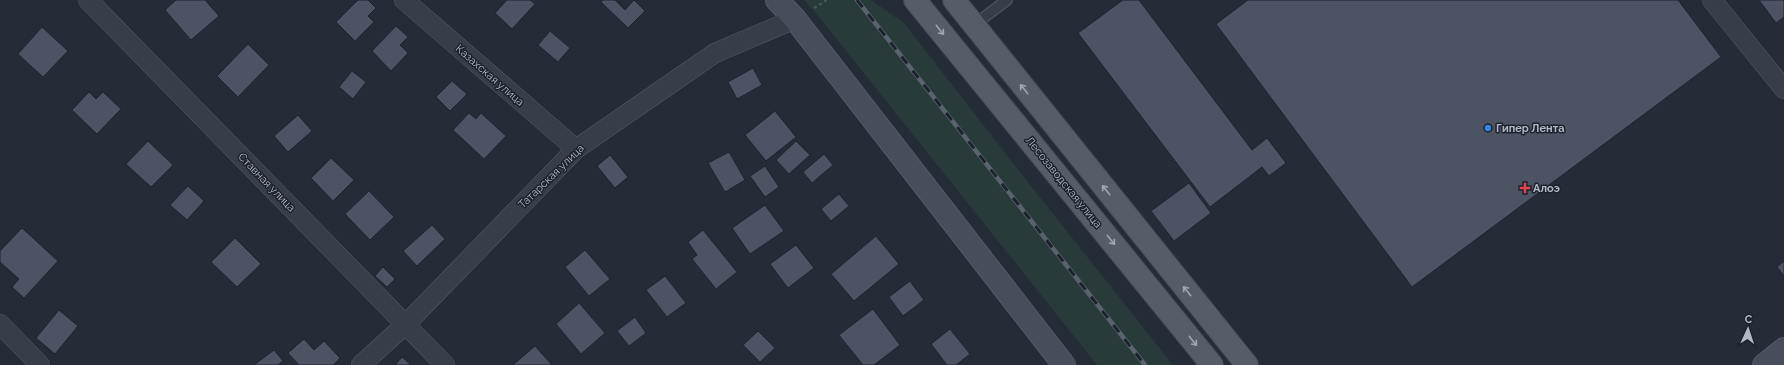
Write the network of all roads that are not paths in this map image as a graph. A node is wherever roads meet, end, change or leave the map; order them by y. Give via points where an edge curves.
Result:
1 (88, 0) edge
2 (404, 0) edge
3 (777, 0) edge
4 (916, 0) edge
5 (954, 0) edge
6 (1007, 0) edge
7 (1712, 0) edge
8 (795, 19) junction
9 (974, 26) junction
10 (1784, 89) edge
11 (576, 149) junction
12 (0, 324) edge
13 (406, 324) junction
14 (1784, 349) edge
15 (40, 365) edge
16 (361, 365) edge
17 (445, 365) edge
18 (1064, 365) edge
19 (1212, 365) edge
20 (1247, 365) edge
21 (1764, 365) edge

1 - 13 street, Ставная улица
2 - 11 street, Казахская улица
3 - 8 street
4 -> 19 main road, Лесозаводская улица
5 - 9 main road
6 - 9 lane
7 - 10 street
8 - 11 street, Татарская улица via 715,53
8 - 18 street
20 -> 9 main road
11 - 13 street, Татарская улица
12 - 15 street
13 - 16 street, Татарская улица
13 - 17 street, Ставная улица
14 - 21 street

